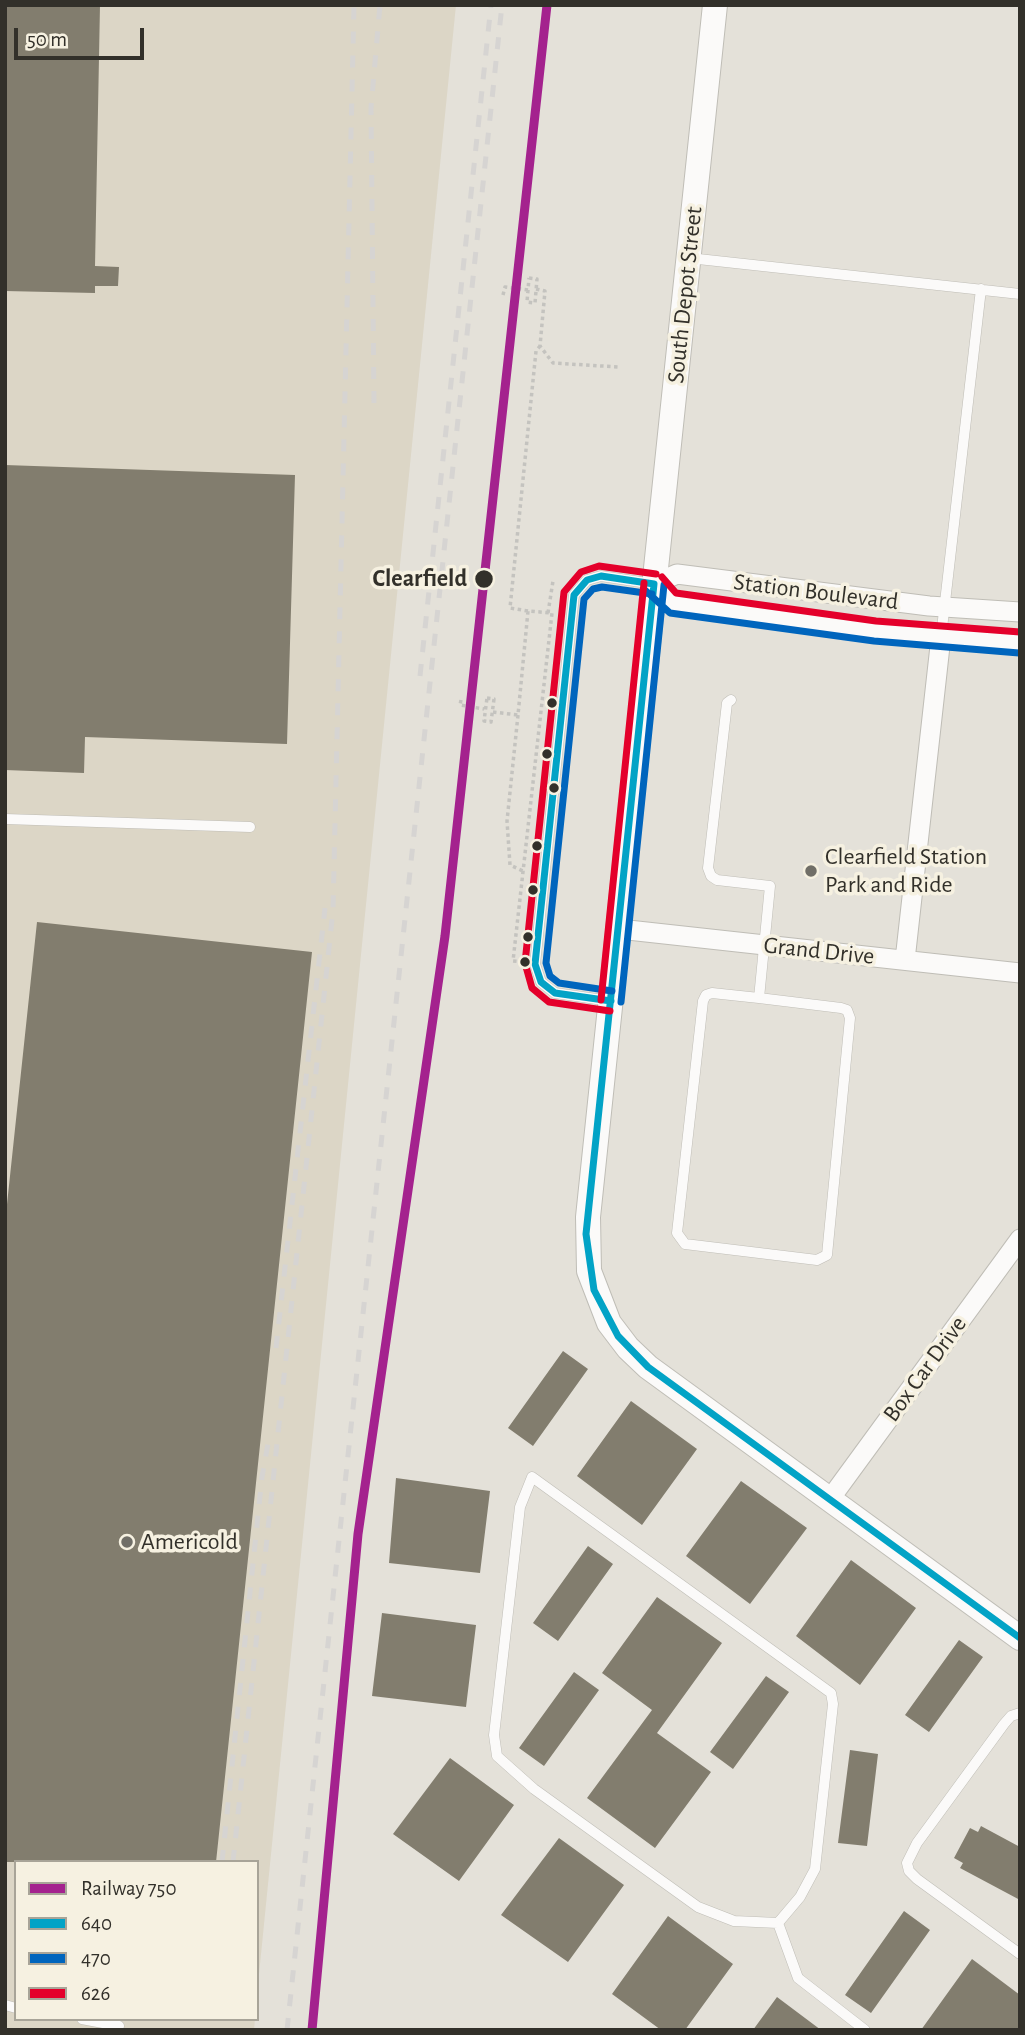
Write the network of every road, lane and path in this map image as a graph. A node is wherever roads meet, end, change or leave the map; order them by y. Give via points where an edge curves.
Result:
1 (715, 5) edge
2 (689, 258) junction
3 (536, 289) junction
4 (981, 289) junction
5 (528, 290) junction
6 (1020, 294) edge
7 (503, 295) dead end
8 (540, 346) junction
9 (618, 367) dead end
10 (552, 581) dead end
11 (654, 584) junction
12 (943, 607) junction
13 (528, 611) junction
14 (1020, 612) edge
15 (548, 613) junction
16 (941, 637) junction
17 (1020, 643) edge
18 (461, 700) dead end
19 (731, 700) dead end
20 (485, 709) junction
21 (493, 712) junction
22 (518, 715) junction
23 (5, 819) edge
24 (250, 827) dead end
25 (523, 871) junction
26 (618, 929) junction
27 (764, 945) junction
28 (536, 960) junction
29 (905, 960) junction
30 (1020, 973) edge
31 (758, 998) junction
32 (611, 1001) junction
33 (1020, 1239) edge
34 (830, 1499) junction
35 (1020, 1638) edge
36 (1020, 1713) edge
37 (778, 1923) junction
38 (1020, 1954) edge
39 (92, 2021) edge
40 (118, 2026) dead end
41 (865, 2030) edge

1 - 2 street, South Depot Street
2 - 4 lane
2 - 11 street, South Depot Street
3 - 5 path via 537,279 529,278
3 - 5 path via 535,303 527,302
3 - 8 path via 545,291
4 - 6 lane
4 - 12 lane
5 - 7 path via 505,287
8 - 9 path via 553,363
8 - 13 path via 510,608
10 - 15 path
11 - 12 street, Station Boulevard via 677,574
11 - 16 street, Station Boulevard via 671,603 785,621
11 - 26 street, South Depot Street
11 - 28 lane via 601,576 587,580 574,595
12 - 14 street, Station Boulevard
12 - 16 lane
13 - 15 path
13 - 22 path
15 - 25 path via 552,613
16 - 17 street, Station Boulevard
16 - 29 street
18 - 20 path via 460,705
19 - 27 lane via 727,703 708,868 717,880 770,886
20 - 21 path via 484,721 491,722
20 - 21 path via 486,698 494,699
21 - 22 path
22 - 25 path via 507,821 510,865
23 - 24 lane
25 - 28 path via 513,961
26 - 27 street, Grand Drive
26 - 32 street, South Depot Street
27 - 29 street, Grand Drive
27 - 31 lane
28 - 32 lane via 541,982 555,993
29 - 30 street, Grand Drive
31 - 31 lane via 712,993 703,1001 677,1233 685,1244 817,1260 827,1255 850,1018 841,1008
32 - 34 street, South Depot Street via 586,1234 589,1271 601,1309 618,1336 648,1367
33 - 34 street, Box Car Drive
34 - 35 street, South Depot Street
36 - 38 lane via 1004,1724 907,1863 917,1879
37 - 37 lane via 815,1869 831,1693 531,1478 520,1507 494,1735 497,1756 534,1789 698,1907 734,1921
37 - 41 lane via 798,1978
39 - 40 lane

